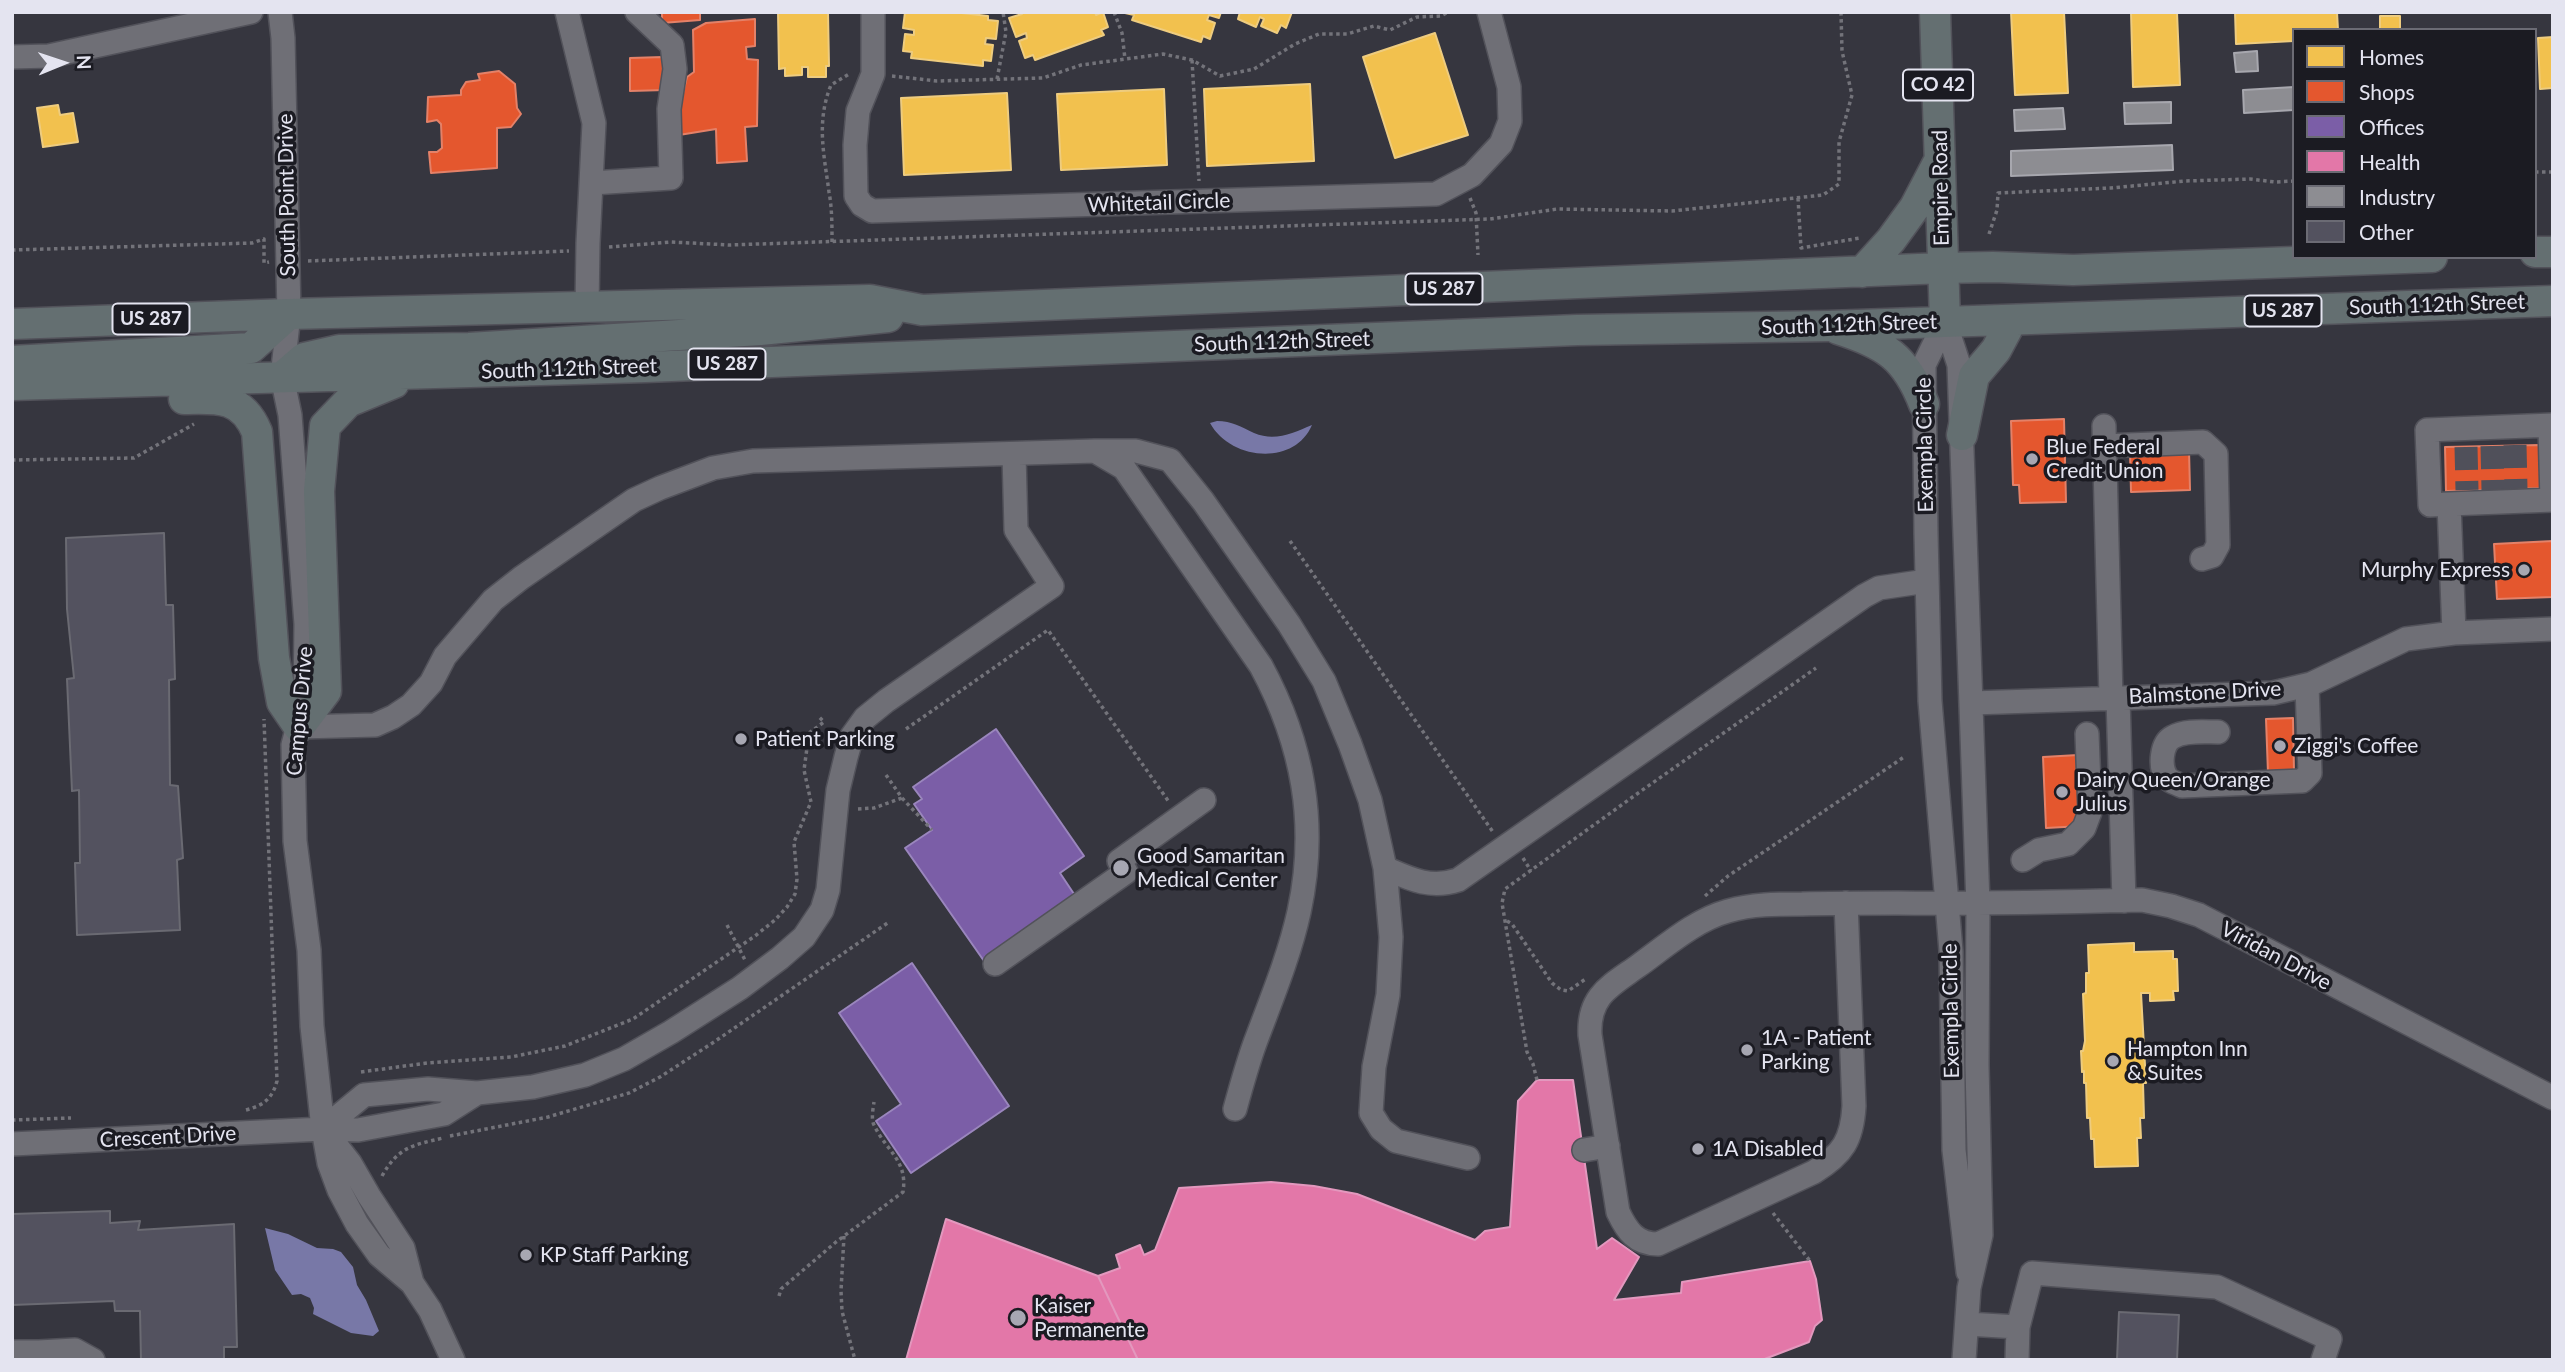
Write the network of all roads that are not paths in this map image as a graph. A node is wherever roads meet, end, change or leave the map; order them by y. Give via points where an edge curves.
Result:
1 (251, 12) edge
2 (280, 12) edge
3 (567, 12) edge
4 (637, 12) edge
5 (873, 12) edge
6 (1489, 12) edge
7 (1935, 12) edge
8 (12, 57) edge
9 (1941, 158) junction
10 (592, 183) junction
11 (2377, 259) edge
12 (1943, 268) junction
13 (1862, 272) junction
14 (2553, 301) edge
15 (587, 307) junction
16 (922, 310) junction
17 (289, 314) junction
18 (2012, 320) junction
19 (1945, 322) junction
20 (12, 324) edge
21 (1828, 326) junction
22 (12, 361) edge
23 (428, 373) junction
24 (282, 377) junction
25 (12, 385) edge
26 (12, 402) edge
27 (1924, 404) junction
28 (2551, 426) edge
29 (1962, 435) junction
30 (1095, 451) junction
31 (1014, 454) junction
32 (2461, 500) junction
33 (2553, 500) edge
34 (2202, 559) dead end
35 (1927, 581) junction
36 (2553, 629) edge
37 (2454, 633) junction
38 (2307, 685) junction
39 (2114, 698) junction
40 (1972, 703) junction
41 (299, 727) junction
42 (2218, 732) dead end
43 (2087, 734) dead end
44 (1204, 800) dead end
45 (2023, 860) dead end
46 (1385, 868) junction
47 (2124, 901) junction
48 (1846, 903) junction
49 (1947, 904) junction
50 (1978, 904) junction
51 (995, 964) dead end
52 (477, 1093) junction
53 (2553, 1098) edge
54 (1235, 1109) dead end
55 (323, 1129) junction
56 (12, 1144) edge
57 (1608, 1146) junction
58 (1584, 1150) dead end
59 (1468, 1158) dead end
60 (1969, 1288) junction
61 (1967, 1324) junction
62 (2018, 1327) junction
63 (2326, 1349) edge
64 (12, 1352) edge
65 (43, 1356) edge
66 (93, 1360) edge
67 (453, 1360) edge
68 (1965, 1360) edge
69 (2017, 1360) edge

1 - 8 street via 49,56
2 - 17 street, South Point Drive
3 - 10 street via 594,124
4 - 10 street via 672,45 675,69 668,109 671,178
5 - 6 street, Whitetail Circle via 873,74 858,110 855,145 856,196 872,211 1436,194 1472,175 1501,144 1510,121 1509,87
7 - 9 main road, Empire Road / CO 42
9 - 12 main road, Empire Road / CO 42
9 - 13 main road via 1915,207
10 - 15 street
11 - 12 main road, US 287 via 2073,270
12 - 13 main road, US 287
12 - 19 main road, Empire Road / CO 42
13 - 16 main road, US 287
14 - 18 main road, South 112th Street / US 287
15 - 16 main road, US 287 via 870,300
15 - 17 main road, US 287
16 - 24 main road via 760,330 469,348 339,350 304,358
17 - 20 main road, US 287
17 - 22 main road via 251,348
17 - 24 street, South Point Drive
18 - 19 main road, South 112th Street / US 287
18 - 29 main road via 1996,350 1973,376
19 - 21 main road, South 112th Street / US 287
19 - 27 street, Exempla Circle via 1924,365
19 - 29 street, Exempla Circle via 1959,365
21 - 23 main road, South 112th Street / US 287 via 1577,330
21 - 27 main road via 1892,352 1909,372
23 - 24 main road, South 112th Street / US 287
23 - 41 main road via 356,397 325,426 319,491 326,691
24 - 25 main road, South 112th Street / US 287
24 - 41 street, Campus Drive via 290,415 306,624 305,699
26 - 41 main road via 219,398 252,418 257,432 274,658 282,702
27 - 35 street, Exempla Circle
28 - 32 street via 2515,437 2465,438 2427,430 2431,505
28 - 33 street
29 - 40 street, Exempla Circle
30 - 31 street
30 - 46 street via 1136,451 1170,460 1289,624 1324,681 1350,744 1370,800
30 - 54 street via 1124,468 1254,655 1279,699 1297,751 1306,806 1307,858 1299,913
31 - 41 street via 753,461 713,468 660,488 610,516 493,600 445,656 431,683 393,717 375,725
31 - 52 street via 1016,530 1052,586 886,701 852,736 838,790 828,890 822,910 804,936 740,988 624,1059 585,1075 534,1087
32 - 33 street via 2505,496
32 - 37 street
34 - 39 street via 2212,556 2218,545 2216,454 2203,442 2104,436
35 - 46 street via 1879,588 1864,596 1458,880 1427,885
35 - 49 street, Exempla Circle via 1930,701
36 - 37 street, Balmstone Drive
37 - 38 street, Balmstone Drive via 2406,639
38 - 39 street, Balmstone Drive via 2273,693
38 - 42 street via 2310,772 2302,781 2182,786 2169,780 2163,749 2170,738
39 - 40 street, Balmstone Drive
39 - 47 street
40 - 50 street, Exempla Circle
41 - 55 street, Campus Drive via 293,745 295,841
43 - 45 street via 2090,812 2084,828 2068,844 2039,850
44 - 51 street via 1119,861 1126,872
46 - 59 street via 1390,960 1371,1113 1396,1141
47 - 50 street, Viridan Drive
47 - 53 street, Viridan Drive via 2160,903 2199,915
48 - 49 street, Viridan Drive
48 - 57 street, Viridan Drive via 1752,905 1727,911 1702,921 1605,989 1589,1018
48 - 57 street, Viridan Drive via 1853,1128 1830,1162 1658,1244 1647,1244 1634,1238 1618,1212
49 - 50 street, Viridan Drive
49 - 60 street, Exempla Circle via 1954,1150
50 - 60 street, Exempla Circle via 1982,1235
52 - 55 street, Crescent Drive via 444,1114 358,1130
52 - 55 street via 428,1089 364,1095
55 - 56 street, Crescent Drive
55 - 67 street via 351,1163 403,1248 412,1283
57 - 58 street
60 - 61 street, Exempla Circle
61 - 62 street
61 - 68 street, Exempla Circle
62 - 63 street via 2032,1273 2217,1287
62 - 69 street
64 - 65 street
65 - 66 street via 75,1350

